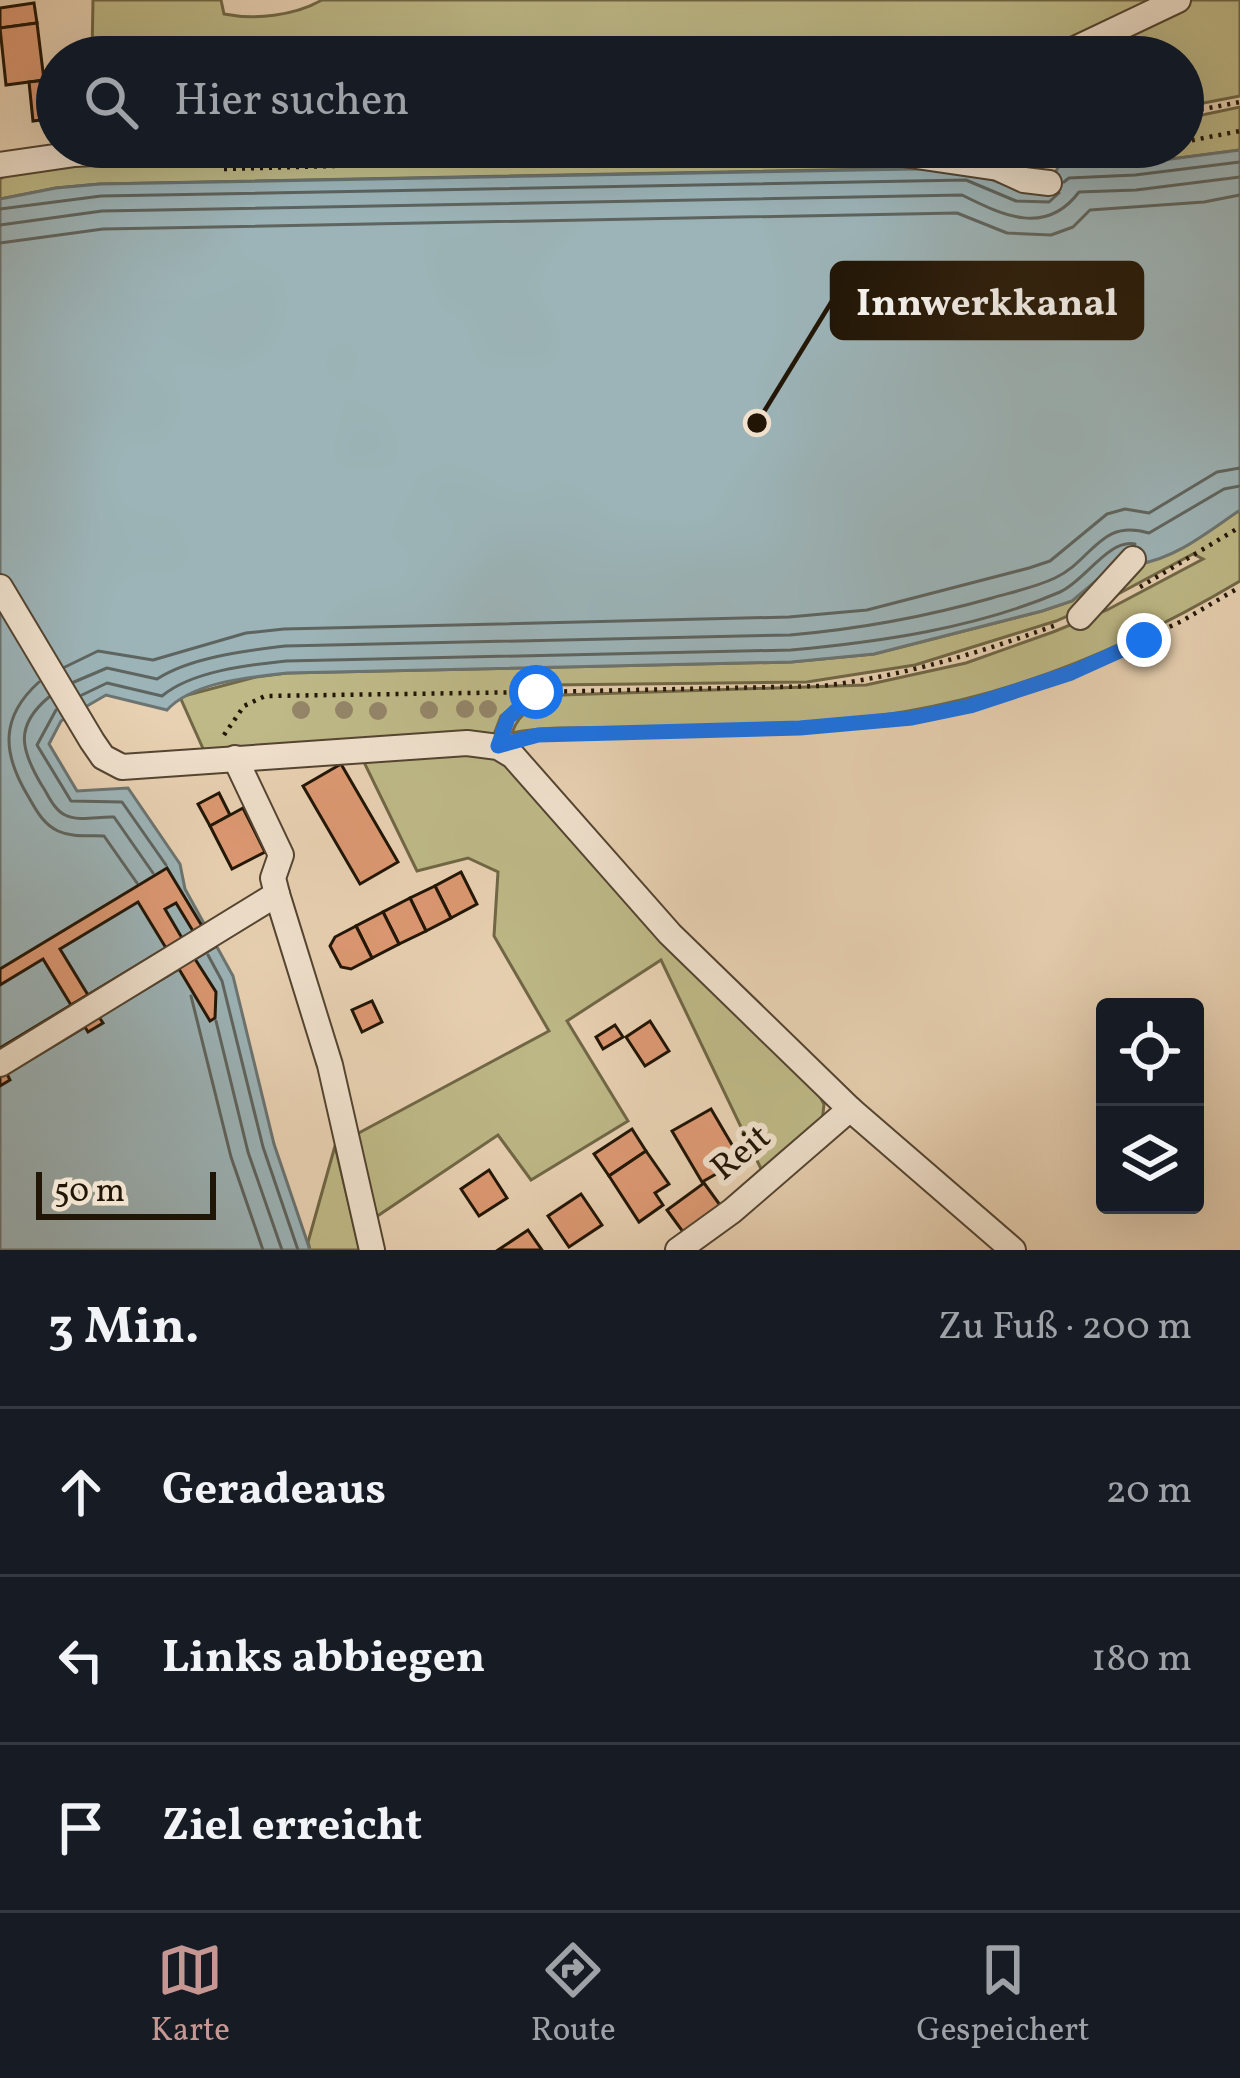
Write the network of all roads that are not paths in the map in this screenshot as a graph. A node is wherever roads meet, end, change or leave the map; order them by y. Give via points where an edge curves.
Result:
1 (1178, 0) edge
2 (1102, 36) edge
3 (36, 160) edge
4 (0, 165) edge
5 (998, 168) edge
6 (1049, 183) dead end
7 (1133, 559) dead end
8 (0, 587) edge
9 (1080, 616) road end
10 (225, 759) junction
11 (277, 894) junction
12 (0, 1064) edge
13 (850, 1109) junction
14 (372, 1250) edge
15 (678, 1250) edge
16 (1013, 1250) edge

1 - 2 street
3 - 4 street
5 - 6 street
7 - 9 street
8 - 10 street via 103,757 122,767
10 - 11 street via 281,855
10 - 13 street via 498,746 670,934
11 - 12 street
11 - 14 street via 330,1064
13 - 15 street, Reit
13 - 16 street

